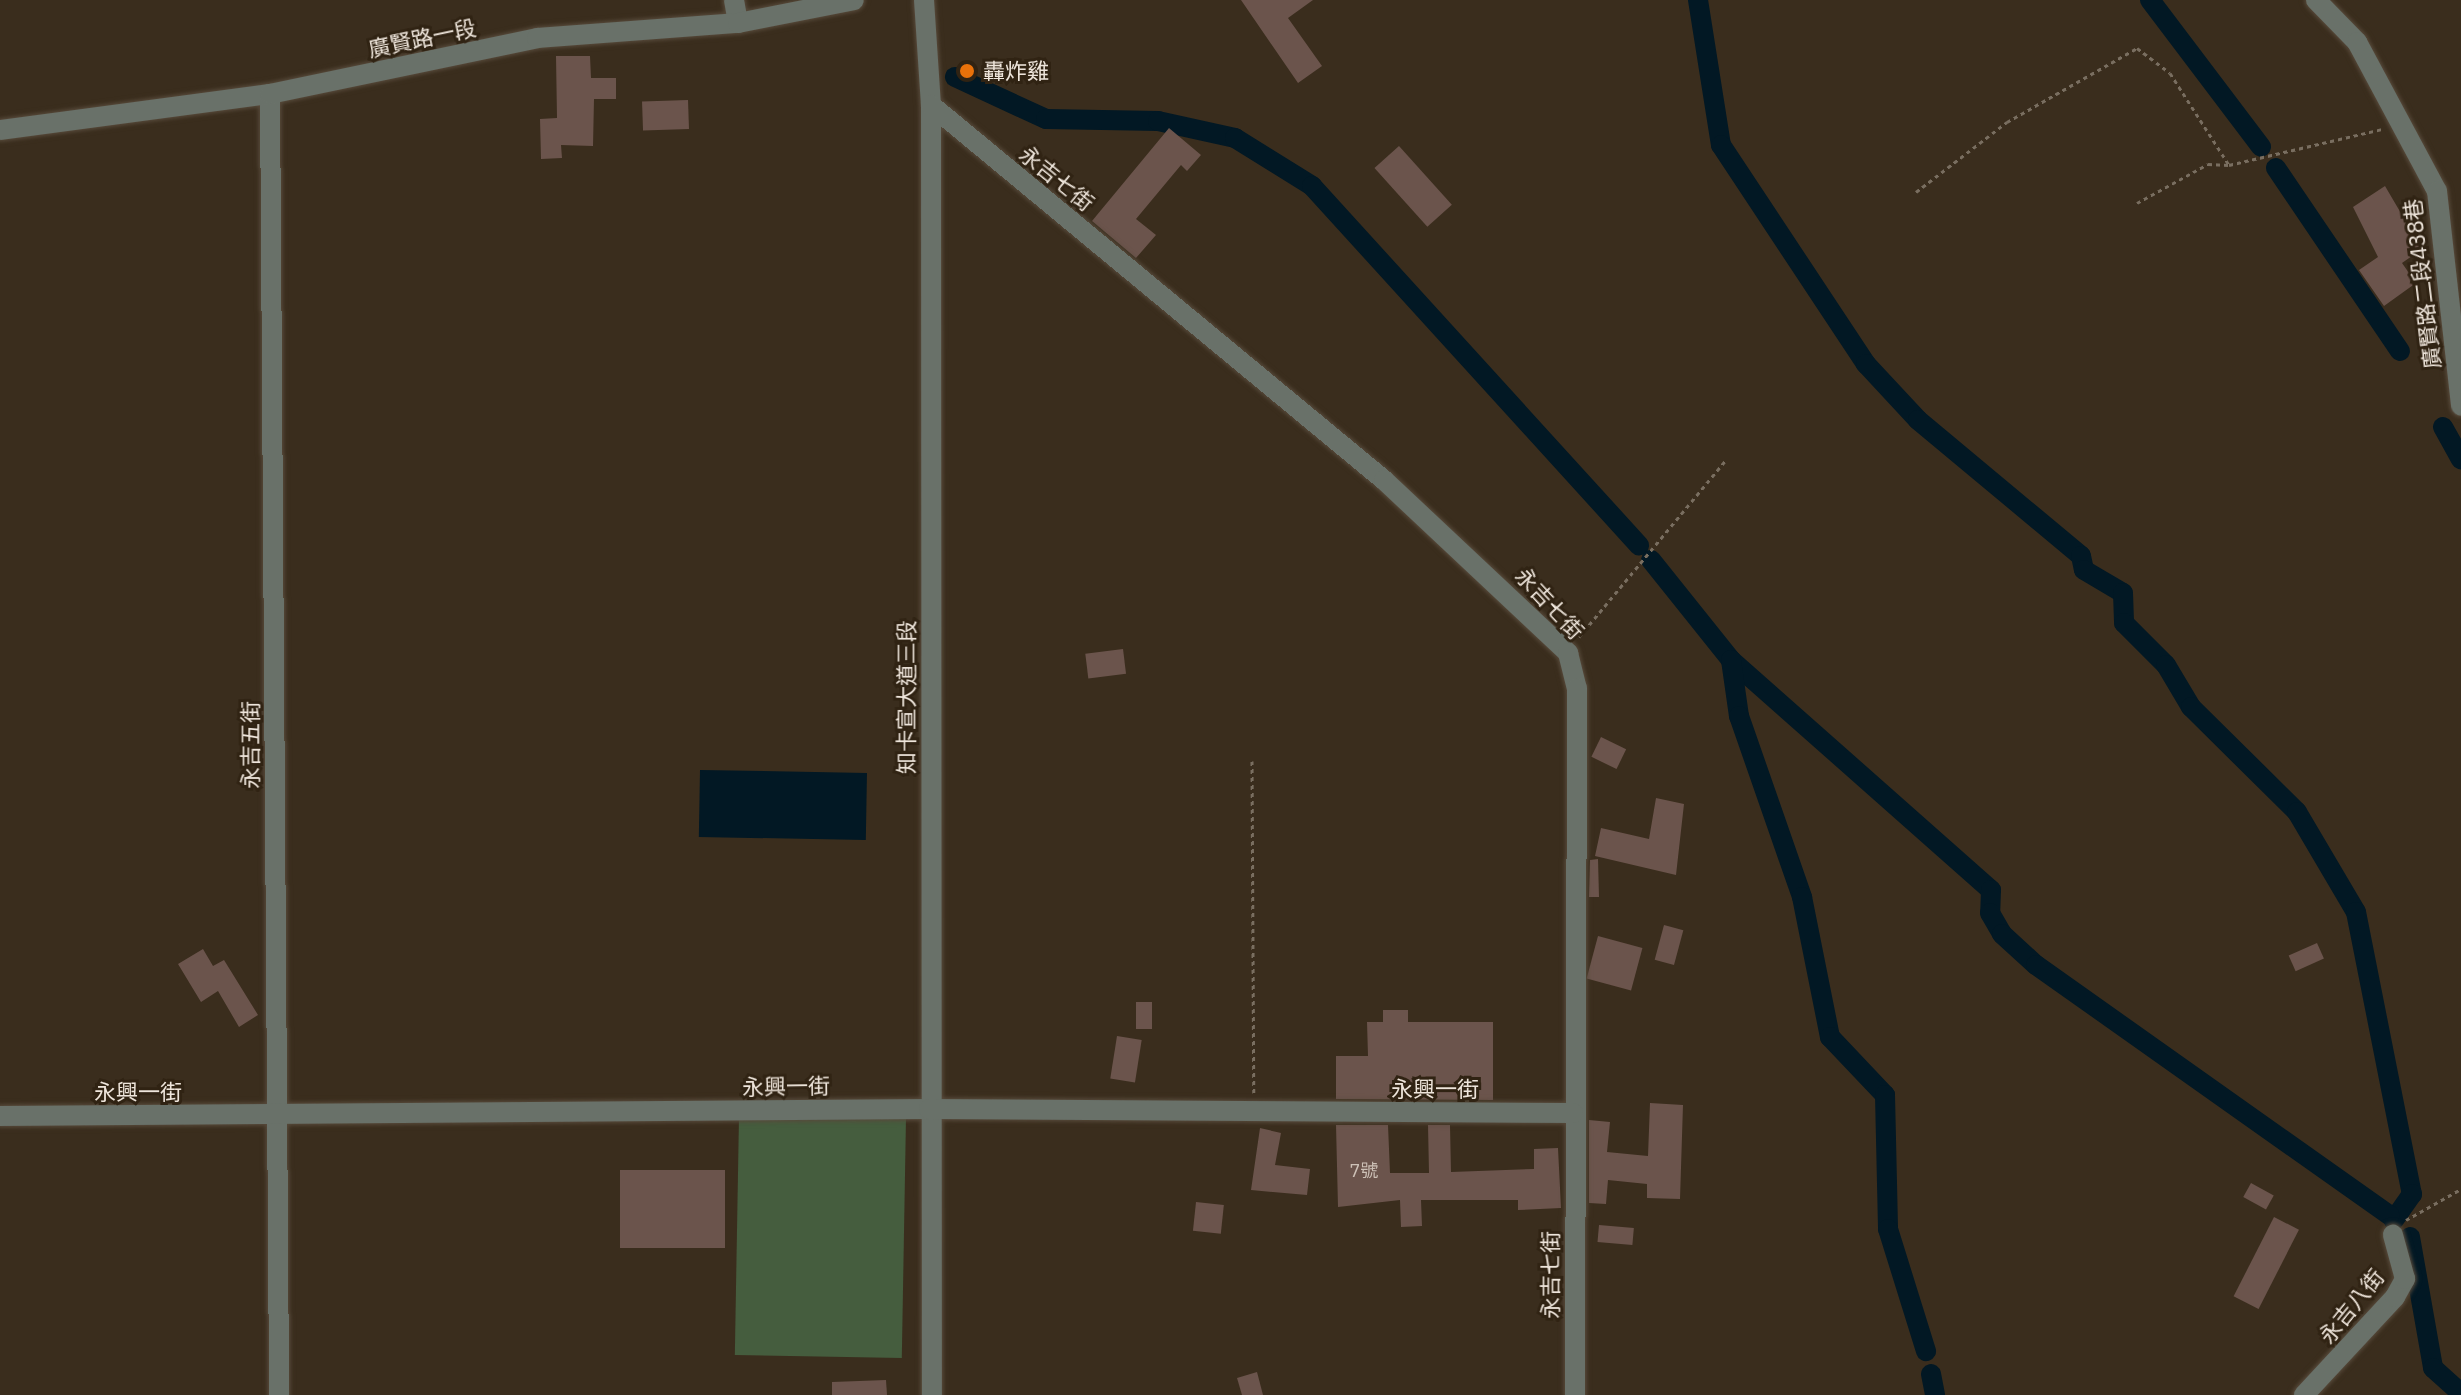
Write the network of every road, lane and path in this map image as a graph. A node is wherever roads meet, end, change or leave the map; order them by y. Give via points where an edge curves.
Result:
1 (734, 0) edge
2 (854, 0) edge
3 (924, 0) edge
4 (2316, 0) edge
5 (738, 23) junction
6 (270, 94) junction
7 (931, 105) junction
8 (2405, 125) junction
9 (0, 130) edge
10 (2229, 165) junction
11 (1916, 192) dead end
12 (2137, 203) dead end
13 (2461, 406) edge
14 (1725, 461) dead end
15 (1568, 653) junction
16 (1252, 761) dead end
17 (929, 1109) junction
18 (1254, 1111) junction
19 (1573, 1113) junction
20 (0, 1116) edge
21 (276, 1116) junction
22 (2461, 1189) edge
23 (2393, 1235) joint
24 (279, 1395) edge
25 (932, 1395) edge
26 (1575, 1395) edge
27 (2304, 1395) edge

1 - 5 street
2 - 5 street, 廣賢路一段
3 - 7 street, 知卡宣大道三段
4 - 8 street, 廣賢路二段438巷 via 2357,42
5 - 6 street, 廣賢路一段 via 537,38
6 - 9 street, 廣賢路一段
6 - 21 street, 永吉五街
7 - 15 street, 永吉七街 via 1384,480
7 - 17 street, 知卡宣大道三段
8 - 10 path
8 - 13 street, 廣賢路二段438巷 via 2437,191
10 - 11 path via 2170,73 2137,48 2007,122
10 - 12 path via 2208,164
14 - 15 path
15 - 19 street, 永吉七街 via 1577,688
16 - 18 path
17 - 18 street, 永興一街
17 - 21 street, 永興一街
17 - 25 street, 知卡宣大道三段
18 - 19 street, 永興一街
19 - 26 street, 永吉七街
20 - 21 street, 永興一街
21 - 24 street, 永吉五街
22 - 23 path via 2410,1215
23 - 27 street, 永吉八街 via 2405,1279 2400,1288

